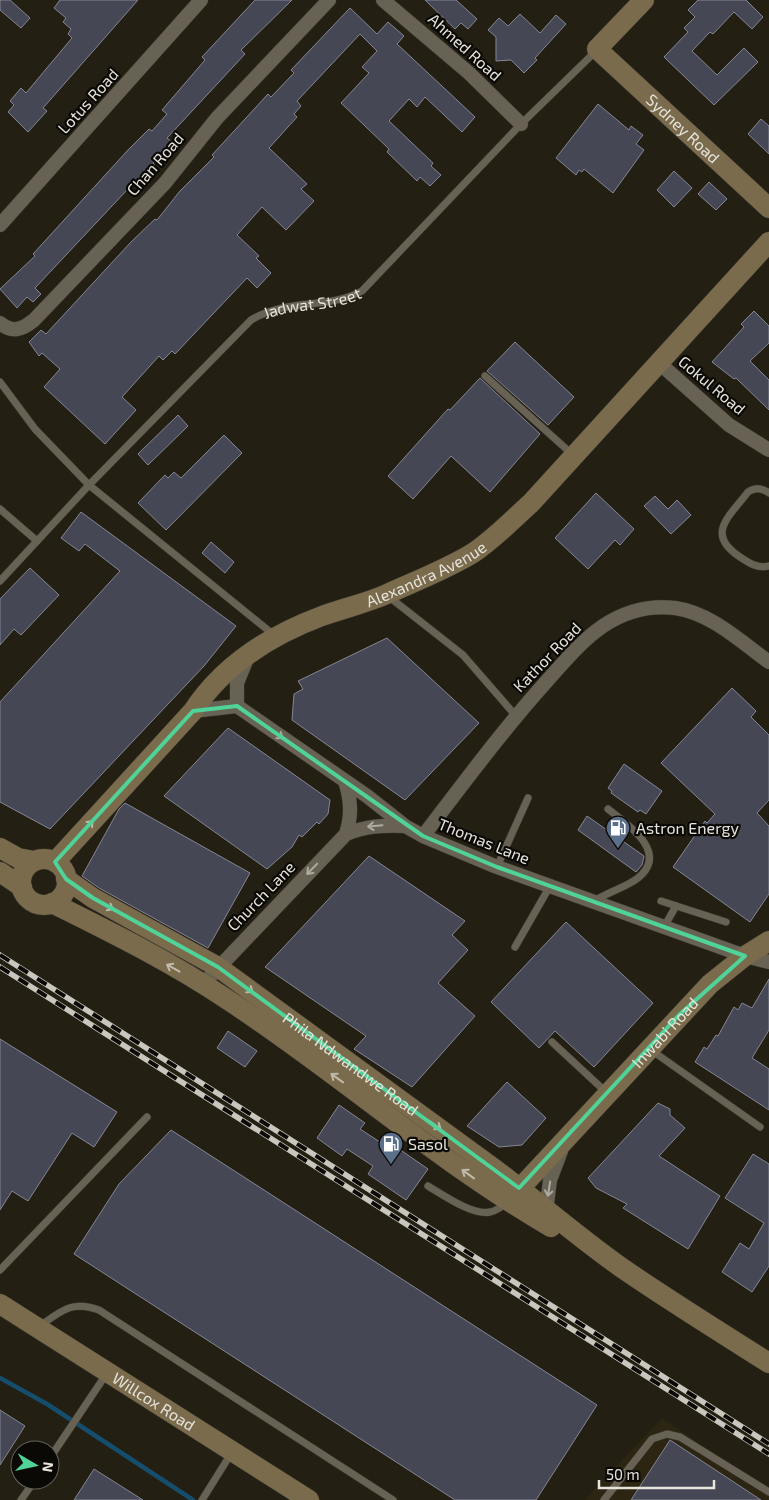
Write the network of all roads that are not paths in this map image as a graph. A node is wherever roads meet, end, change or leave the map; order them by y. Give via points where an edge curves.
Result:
1 (201, 0) edge
2 (329, 0) edge
3 (383, 0) edge
4 (644, 0) edge
5 (597, 50) junction
6 (522, 124) junction
7 (769, 208) edge
8 (0, 225) edge
9 (769, 242) edge
10 (0, 323) edge
11 (658, 362) junction
12 (485, 376) dead end
13 (0, 382) edge
14 (769, 450) edge
15 (574, 455) junction
16 (89, 485) junction
17 (769, 493) edge
18 (0, 509) edge
19 (37, 541) junction
20 (769, 566) edge
21 (0, 581) edge
22 (386, 594) junction
23 (274, 636) junction
24 (249, 654) junction
25 (769, 662) edge
26 (237, 706) junction
27 (193, 711) junction
28 (516, 716) junction
29 (345, 781) junction
30 (528, 798) dead end
31 (608, 808) dead end
32 (405, 826) junction
33 (346, 834) junction
34 (423, 836) junction
35 (0, 848) edge
36 (34, 861) junction
37 (55, 862) junction
38 (497, 867) junction
39 (0, 872) edge
40 (66, 879) junction
41 (550, 886) junction
42 (22, 887) junction
43 (661, 901) dead end
44 (593, 902) junction
45 (52, 903) junction
46 (676, 906) junction
47 (726, 922) dead end
48 (664, 927) junction
49 (769, 941) edge
50 (515, 947) dead end
51 (745, 956) junction
52 (769, 962) edge
53 (218, 967) junction
54 (203, 984) junction
55 (552, 1042) dead end
56 (649, 1048) junction
57 (607, 1093) junction
58 (148, 1117) dead end
59 (760, 1127) dead end
60 (569, 1134) junction
61 (428, 1186) dead end
62 (514, 1195) junction
63 (546, 1212) junction
64 (622, 1268) junction
65 (0, 1270) edge
66 (0, 1304) edge
67 (37, 1327) junction
68 (769, 1364) edge
69 (108, 1372) junction
70 (60, 1444) edge
71 (232, 1451) junction
72 (769, 1492) edge
73 (202, 1500) edge
74 (309, 1500) edge
75 (393, 1500) edge
76 (604, 1500) edge

1 - 8 street, Lotus Road
2 - 10 street, Chan Road via 217,118 165,183 34,320 26,327 14,330
3 - 6 street, Ahmed Road via 462,66
4 - 5 street, Jadwat Street
5 - 6 lane, Jadwat Street
5 - 7 street, Sydney Road
6 - 16 lane, Jadwat Street via 362,291 350,298 278,307 251,320
9 - 11 street, Alexandra Avenue
11 - 14 street, Gokul Road via 729,425
11 - 15 street, Alexandra Avenue
12 - 15 lane
13 - 16 lane via 35,429
15 - 22 street, Alexandra Avenue via 530,503 479,548
16 - 19 lane, Jadwat Street
16 - 23 lane
17 - 20 lane via 763,489 748,492 722,526 722,534 726,548 752,565
18 - 19 lane
19 - 21 lane, Jadwat Street
22 - 23 street, Alexandra Avenue
22 - 28 lane via 463,655
23 - 24 street, Alexandra Avenue
24 - 26 street via 237,683
24 - 27 street, Alexandra Avenue via 213,685
25 - 28 street, Kathor Road via 704,617 675,608 637,610 618,617 589,636
26 - 27 street
26 -> 29 street, Thomas Lane
37 -> 27 street, Alexandra Avenue
28 - 34 street, Kathor Road
29 - 32 street, Thomas Lane
29 - 33 street via 351,812
30 - 38 lane
31 - 44 lane via 645,841 648,863 638,878
32 -> 33 street, Church Lane via 363,827
32 - 34 street, Thomas Lane
33 -> 53 street, Church Lane
34 - 38 street, Thomas Lane
35 - 36 street via 18,858
36 - 37 street
36 - 42 street via 24,871
37 - 40 street
38 - 41 street, Thomas Lane
39 - 42 street
40 - 45 street via 63,893
40 -> 53 street, Phila Ndwandwe Road via 93,898
41 - 44 street, Thomas Lane
41 - 50 lane
42 - 45 street via 30,900
43 - 46 lane
44 - 48 street, Thomas Lane
54 -> 45 street, Phila Ndwandwe Road
46 - 47 lane
46 - 48 lane
48 - 51 street, Thomas Lane
49 - 51 street, Inwabi Road
51 - 52 street, Thomas Lane
51 - 56 street, Inwabi Road via 710,984
53 - 54 street, Church Lane
53 -> 62 street, Phila Ndwandwe Road
62 -> 54 street, Phila Ndwandwe Road
55 - 57 lane
56 - 57 street, Inwabi Road
56 - 59 lane
57 - 60 street, Inwabi Road
58 - 65 lane
60 - 62 street, Inwabi Road
60 -> 63 street, Inwabi Road via 555,1163
61 - 62 lane via 481,1213 496,1210
62 - 63 street, Phila Ndwandwe Road
62 - 64 street, Phila Ndwandwe Road
63 - 64 street, Phila Ndwandwe Road
64 - 68 street, Phila Ndwandwe Road
66 - 67 street, Willcox Road
67 - 69 street, Willcox Road
67 - 75 lane via 66,1308 87,1306 99,1310
69 - 70 lane
69 - 71 street, Willcox Road
71 - 73 lane
71 - 74 street, Willcox Road
72 - 76 lane via 680,1437 667,1434 652,1439

